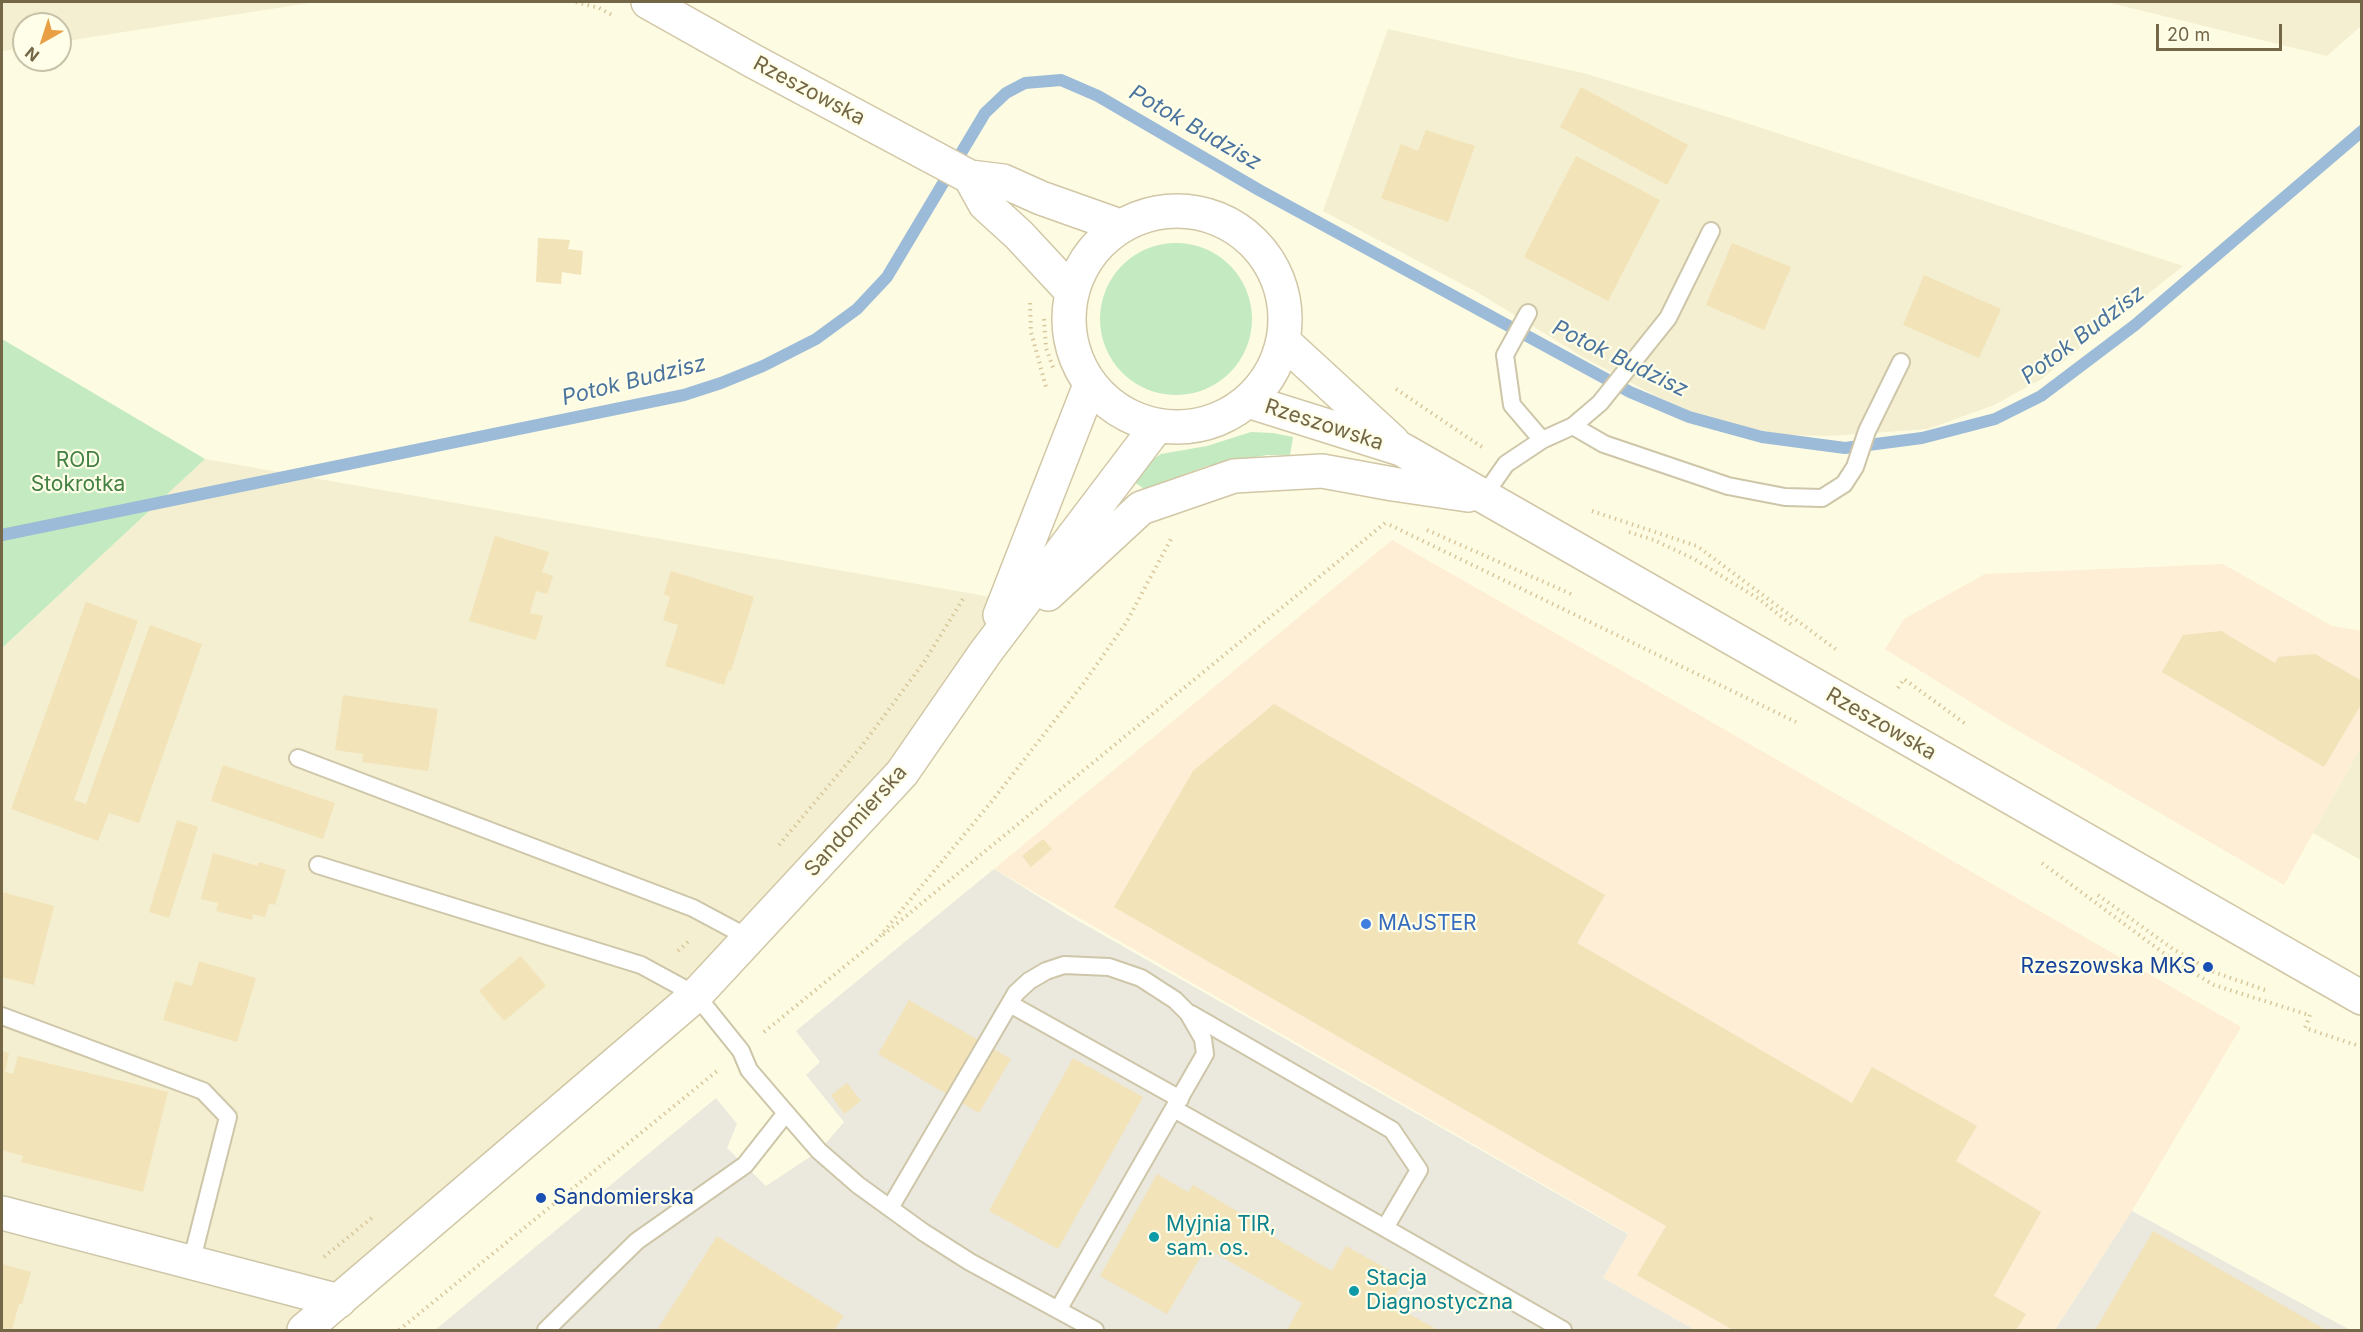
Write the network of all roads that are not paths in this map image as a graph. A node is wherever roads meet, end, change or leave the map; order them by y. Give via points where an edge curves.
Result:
1 (648, 2) edge
2 (970, 177) junction
3 (1120, 226) junction
4 (1712, 231) dead end
5 (1072, 292) junction
6 (1528, 312) dead end
7 (1283, 341) junction
8 (1901, 362) dead end
9 (1090, 385) junction
10 (1248, 401) junction
11 (1157, 426) junction
12 (1573, 426) junction
13 (1542, 440) junction
14 (1401, 449) junction
15 (1483, 497) junction
16 (985, 652) junction
17 (298, 758) dead end
18 (318, 865) dead end
19 (749, 938) junction
20 (696, 995) junction
21 (2361, 998) edge
22 (1010, 1004) junction
23 (1188, 1012) junction
24 (2, 1016) edge
25 (1177, 1104) junction
26 (786, 1113) junction
27 (890, 1208) junction
28 (2, 1213) edge
29 (1384, 1228) junction
30 (191, 1263) junction
31 (339, 1301) junction
32 (1058, 1310) junction
33 (304, 1330) edge
34 (546, 1330) edge
35 (1095, 1330) edge
36 (1563, 1330) edge

1 - 2 street, Rzeszowska
2 - 3 street, Rzeszowska via 1003,181
2 - 5 street via 985,204
3 - 5 street via 1098,243 1082,266
3 - 7 street via 1146,215 1173,210 1201,213 1228,223 1250,239 1268,260 1280,285 1286,313
4 - 12 lane via 1668,318 1600,403
5 - 9 street via 1068,324 1075,356
6 - 13 lane via 1505,356 1512,405
7 - 10 street via 1271,374
7 - 14 street, Rzeszowska
8 - 12 lane via 1867,431 1855,467 1844,484 1822,498 1785,497 1728,486 1604,444
9 - 11 street via 1109,403
9 - 16 street
10 - 11 street via 1221,418 1200,424
10 - 14 street, Rzeszowska
11 - 16 street
12 - 13 lane
13 - 15 lane via 1506,464
14 - 15 street, Rzeszowska
15 - 16 street via 1322,471 1234,476 1141,508
15 - 21 street, Rzeszowska
16 - 19 street, Sandomierska via 902,773
17 - 19 lane via 693,908
18 - 20 lane via 641,965
19 - 20 street, Sandomierska
20 - 26 lane via 741,1051 749,1070
20 - 31 street, Sandomierska
22 - 23 lane via 1029,981 1046,971 1064,965 1094,965 1141,978
22 - 25 lane
22 - 27 lane
23 - 25 lane via 1203,1039 1205,1054
23 - 29 lane via 1392,1130 1419,1170
24 - 30 lane via 203,1091 228,1117
25 - 29 lane
25 - 32 lane
26 - 27 lane via 819,1151
26 - 34 lane via 745,1165 637,1241
27 - 32 lane via 970,1262
28 - 30 street
29 - 36 lane
30 - 31 street
31 - 33 street, Sandomierska
32 - 35 lane

